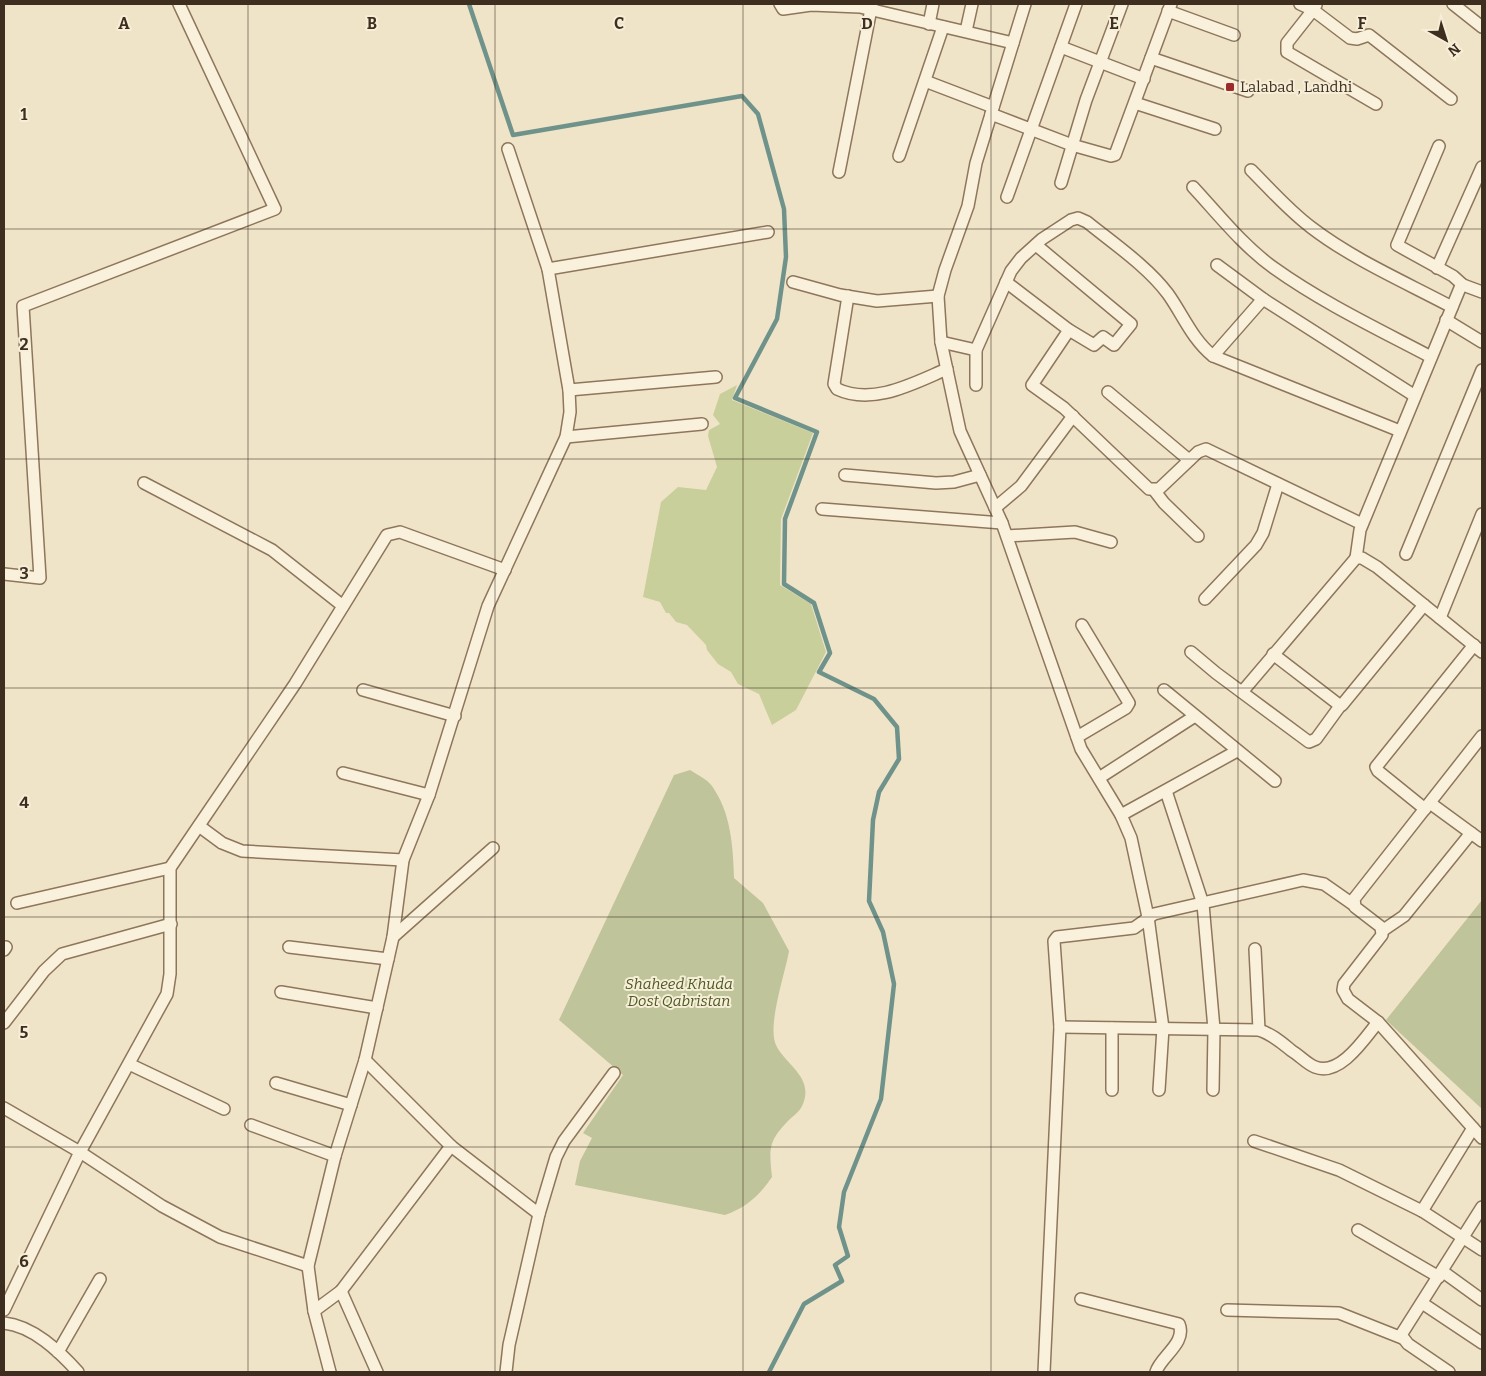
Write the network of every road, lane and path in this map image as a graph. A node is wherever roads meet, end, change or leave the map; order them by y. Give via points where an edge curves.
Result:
1 (179, 4) edge
2 (780, 4) edge
3 (933, 4) edge
4 (972, 4) edge
5 (1025, 4) edge
6 (1076, 4) edge
7 (1122, 4) edge
8 (1300, 4) edge
9 (1453, 4) edge
10 (872, 7) edge
11 (1169, 7) edge
12 (1315, 7) edge
13 (929, 24) junction
14 (943, 27) junction
15 (1482, 27) edge
16 (966, 31) junction
17 (1234, 35) dead end
18 (1013, 43) junction
19 (1061, 47) junction
20 (1151, 58) junction
21 (1100, 62) junction
22 (1144, 79) junction
23 (925, 81) junction
24 (1248, 91) dead end
25 (1451, 99) dead end
26 (1135, 103) junction
27 (1376, 104) dead end
28 (992, 110) junction
29 (1032, 128) junction
30 (1215, 130) dead end
31 (1072, 145) junction
32 (1439, 146) dead end
33 (508, 148) dead end
34 (899, 156) dead end
35 (1482, 167) edge
36 (1251, 170) dead end
37 (839, 172) dead end
38 (1061, 183) dead end
39 (1193, 187) dead end
40 (1007, 197) dead end
41 (768, 232) dead end
42 (1036, 245) junction
43 (1217, 265) dead end
44 (1437, 268) junction
45 (548, 269) junction
46 (793, 282) dead end
47 (1006, 282) junction
48 (1463, 285) junction
49 (1482, 290) edge
50 (848, 296) junction
51 (938, 296) junction
52 (1263, 299) junction
53 (1452, 307) junction
54 (1446, 320) junction
55 (1069, 330) junction
56 (941, 342) junction
57 (1482, 342) edge
58 (976, 350) junction
59 (1213, 356) junction
60 (1431, 357) junction
61 (947, 369) junction
62 (1482, 370) edge
63 (716, 377) dead end
64 (976, 385) dead end
65 (569, 390) junction
66 (1108, 392) dead end
67 (1414, 396) junction
68 (1073, 416) junction
69 (702, 424) dead end
70 (1400, 431) junction
71 (566, 437) junction
72 (1189, 460) junction
73 (845, 475) dead end
74 (980, 475) junction
75 (144, 483) dead end
76 (1278, 484) junction
77 (1154, 490) junction
78 (995, 508) junction
79 (822, 509) dead end
80 (1482, 514) edge
81 (1002, 523) junction
82 (1362, 524) junction
83 (1007, 536) junction
84 (1198, 536) dead end
85 (1111, 542) dead end
86 (1406, 554) dead end
87 (1356, 558) junction
88 (504, 570) junction
89 (4, 574) edge
90 (1205, 599) dead end
91 (1424, 605) junction
92 (343, 606) junction
93 (1440, 618) junction
94 (1082, 625) dead end
95 (1478, 649) edge
96 (1191, 652) dead end
97 (1273, 654) junction
98 (363, 690) dead end
99 (1164, 690) dead end
100 (1242, 692) junction
101 (1340, 706) junction
102 (455, 716) junction
103 (1195, 716) junction
104 (1482, 736) edge
105 (1077, 737) junction
106 (1237, 750) junction
107 (343, 773) dead end
108 (1098, 778) junction
109 (1275, 781) dead end
110 (1166, 791) junction
111 (429, 795) junction
112 (1427, 806) junction
113 (1121, 815) junction
114 (198, 826) junction
115 (1471, 833) junction
116 (1482, 841) edge
117 (493, 848) dead end
118 (403, 860) junction
119 (170, 868) junction
120 (17, 903) dead end
121 (1203, 904) junction
122 (1354, 905) junction
123 (1148, 917) junction
124 (171, 924) junction
125 (1382, 931) junction
126 (393, 937) junction
127 (289, 947) dead end
128 (1255, 949) dead end
129 (388, 959) junction
130 (281, 992) dead end
131 (377, 1008) junction
132 (1378, 1022) junction
133 (4, 1023) edge
134 (1060, 1027) junction
135 (1112, 1028) junction
136 (1163, 1028) junction
137 (1214, 1029) junction
138 (1259, 1030) junction
139 (365, 1060) junction
140 (129, 1064) junction
141 (614, 1072) dead end
142 (276, 1083) dead end
143 (1112, 1090) dead end
144 (1159, 1090) dead end
145 (1213, 1090) dead end
146 (351, 1104) junction
147 (4, 1108) edge
148 (224, 1109) dead end
149 (251, 1125) dead end
150 (1473, 1128) junction
151 (1482, 1138) edge
152 (1254, 1141) dead end
153 (451, 1146) junction
154 (80, 1152) junction
155 (335, 1156) junction
156 (1482, 1208) edge
157 (1422, 1211) junction
158 (539, 1214) junction
159 (1358, 1230) dead end
160 (1464, 1237) junction
161 (1482, 1250) edge
162 (308, 1266) junction
163 (1440, 1274) junction
164 (100, 1279) dead end
165 (341, 1291) junction
166 (1081, 1299) dead end
167 (1482, 1300) edge
168 (1422, 1303) junction
169 (4, 1310) edge
170 (1227, 1310) dead end
171 (314, 1311) junction
172 (4, 1322) edge
173 (1402, 1338) junction
174 (1482, 1343) edge
175 (58, 1352) junction
176 (78, 1372) edge
177 (330, 1372) edge
178 (377, 1372) edge
179 (506, 1372) edge
180 (1044, 1372) edge
181 (1156, 1372) edge
182 (1450, 1372) edge

1 - 89 street via 275,209 23,306 40,578
2 - 10 street via 783,9 825,5
3 - 13 street
4 - 16 street
5 - 18 street
6 - 19 street
7 - 21 street
8 - 12 street
9 - 15 street
10 - 13 street
10 - 37 street
11 - 17 street
11 - 20 street
12 - 25 street via 1350,38 1357,40 1370,35
12 - 27 street via 1287,43 1287,52
13 - 14 street
14 - 16 street
14 - 23 street
16 - 18 street
18 - 28 street
19 - 21 street
19 - 29 street
20 - 22 street
20 - 24 street
21 - 22 street
21 - 31 street
22 - 26 street
23 - 28 street
23 - 34 street
26 - 30 street
26 - 31 street via 1115,155
28 - 29 street
28 - 51 street via 976,163 969,201
29 - 31 street
29 - 40 street
31 - 38 street
32 - 44 street via 1396,243 1401,249
33 - 45 street
35 - 44 street
36 - 53 street via 1312,228
39 - 60 street via 1274,268
41 - 45 street
42 - 47 street via 1020,258
42 - 55 street via 1131,324 1114,345 1103,337 1094,345
42 - 59 street via 1070,220 1078,218 1087,222 1168,293 1200,344
43 - 52 street
44 - 48 street
45 - 65 street
46 - 50 street
47 - 55 street
47 - 58 street
48 - 49 street
48 - 53 street
50 - 51 street via 877,301
50 - 61 street via 834,384 837,389 870,394 895,392
51 - 56 street
52 - 59 street
52 - 67 street
53 - 54 street
54 - 57 street
54 - 60 street
55 - 68 street via 1032,385
56 - 58 street
56 - 61 street
58 - 64 street
59 - 70 street
60 - 67 street
61 - 74 street via 960,431
62 - 86 street
63 - 65 street
65 - 71 street
66 - 72 street
67 - 70 street
68 - 77 street via 1149,489
68 - 78 street via 1021,486
69 - 71 street
70 - 82 street
71 - 88 street
72 - 76 street via 1206,449
72 - 77 street
73 - 74 street via 936,483
74 - 78 street
75 - 92 street via 272,550
76 - 82 street
76 - 90 street via 1263,533 1256,545
77 - 84 street
78 - 81 street
79 - 81 street
80 - 93 street
81 - 83 street
82 - 87 street
83 - 85 street via 1075,532
83 - 105 street
87 - 91 street via 1377,567
87 - 97 street
88 - 92 street via 400,532 392,532 387,535
88 - 102 street via 488,606
91 - 93 street
91 - 101 street
92 - 114 street via 295,684
93 - 95 street
94 - 105 street via 1128,703 1126,708
95 - 112 street via 1376,767
96 - 100 street
97 - 100 street
97 - 101 street
98 - 102 street
99 - 103 street
100 - 101 street via 1312,742
102 - 111 street
103 - 106 street
103 - 108 street
104 - 112 street
105 - 108 street
106 - 109 street
106 - 110 street
107 - 111 street
108 - 113 street
110 - 113 street
110 - 121 street
111 - 118 street
112 - 115 street
112 - 122 street via 1354,899
113 - 123 street via 1131,838
114 - 118 street via 222,843 242,851
114 - 119 street
115 - 116 street
115 - 125 street via 1404,916
117 - 126 street
118 - 126 street
119 - 120 street
119 - 124 street
121 - 122 street via 1314,880
121 - 123 street
121 - 137 street
122 - 125 street via 1380,925
123 - 134 street via 1134,928 1055,939 1052,944
123 - 136 street
124 - 133 street via 62,954 44,971
124 - 140 street via 167,994
125 - 132 street via 1343,990 1348,999
126 - 129 street
127 - 129 street
128 - 138 street
129 - 131 street
130 - 131 street
131 - 139 street
132 - 138 street via 1351,1055 1325,1068 1315,1067
132 - 150 street
134 - 135 street
134 - 180 street
135 - 136 street
135 - 143 street
136 - 137 street
136 - 144 street
137 - 138 street
137 - 145 street
139 - 146 street
139 - 153 street
140 - 148 street
140 - 154 street
141 - 158 street via 564,1141
142 - 146 street
146 - 155 street
147 - 154 street
149 - 155 street
150 - 151 street
150 - 157 street
152 - 157 street via 1338,1170
153 - 158 street
153 - 165 street
154 - 162 street via 162,1206 220,1237
154 - 169 street
155 - 162 street
156 - 160 street
157 - 160 street
158 - 179 street via 509,1345
159 - 163 street
160 - 161 street
160 - 163 street
162 - 171 street
163 - 167 street
163 - 168 street
164 - 175 street
165 - 171 street
165 - 178 street
166 - 181 street via 1178,1324 1180,1330 1172,1353 1159,1363
168 - 173 street
168 - 174 street
170 - 173 street via 1339,1313
171 - 177 street
172 - 175 street via 27,1330
173 - 182 street
175 - 176 street

